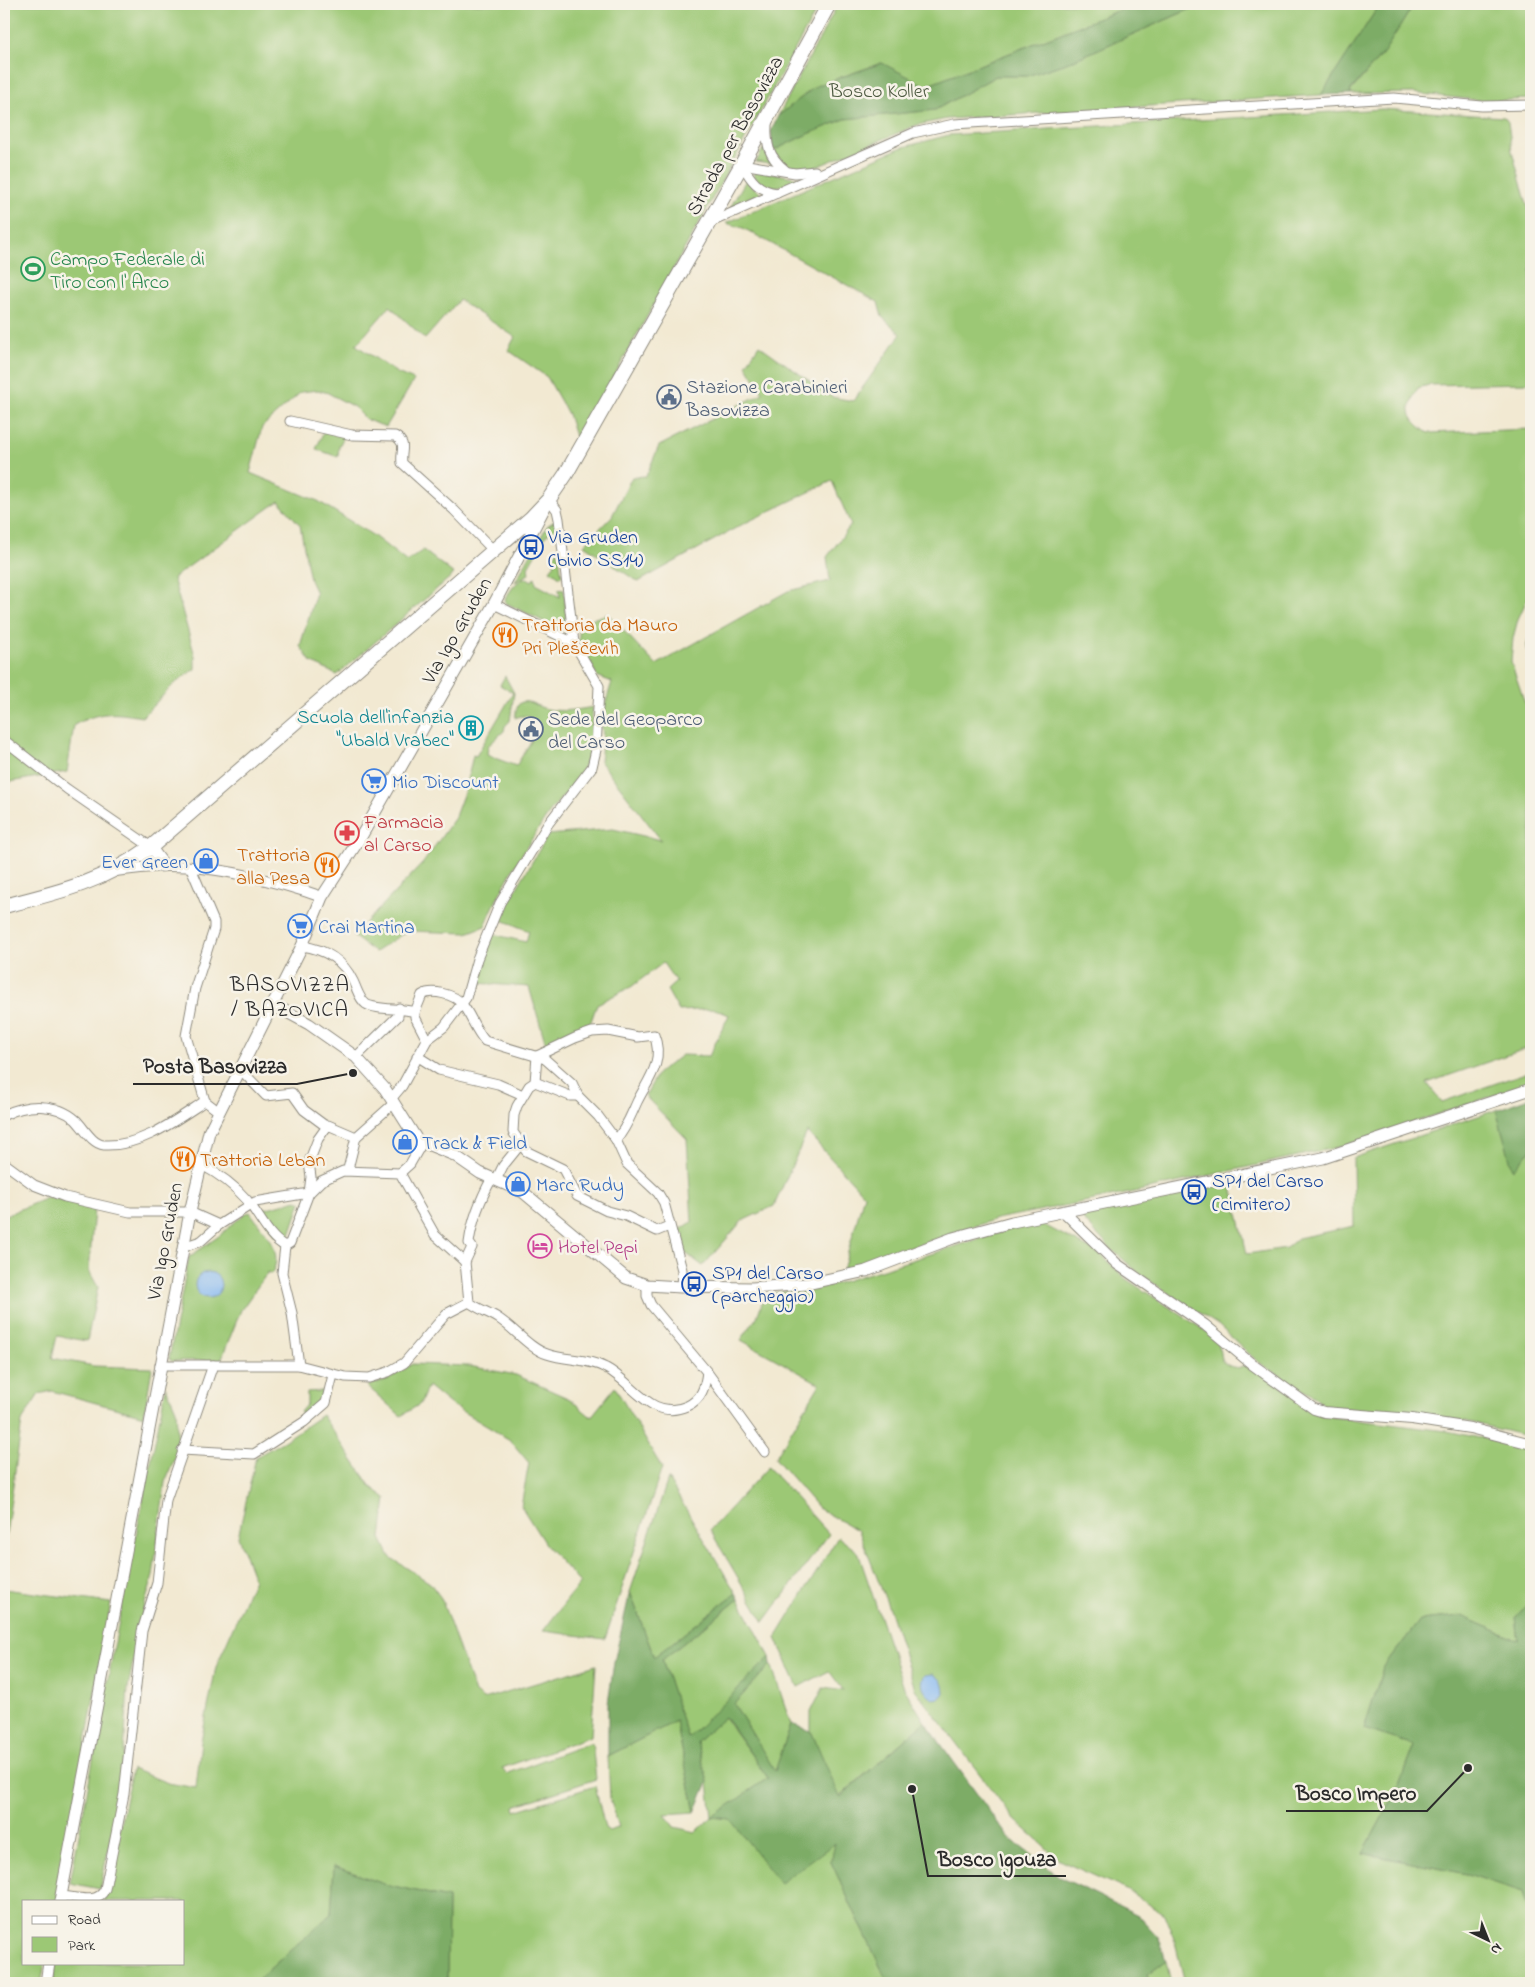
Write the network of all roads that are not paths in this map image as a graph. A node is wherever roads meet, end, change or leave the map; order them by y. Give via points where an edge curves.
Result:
1 (829, 4) edge
2 (1531, 105) edge
3 (767, 119) junction
4 (847, 160) junction
5 (742, 164) junction
6 (785, 171) junction
7 (778, 193) junction
8 (709, 223) junction
9 (673, 286) joint
10 (290, 421) dead end
11 (549, 499) junction
12 (494, 551) junction
13 (494, 604) junction
14 (574, 643) junction
15 (4, 740) edge
16 (151, 847) junction
17 (165, 866) junction
18 (191, 868) junction
19 (115, 871) junction
20 (322, 897) junction
21 (4, 905) edge
22 (302, 946) junction
23 (461, 1002) junction
24 (274, 1005) junction
25 (399, 1008) junction
26 (416, 1012) junction
27 (427, 1040) junction
28 (417, 1056) junction
29 (537, 1056) junction
30 (356, 1057) junction
31 (239, 1068) junction
32 (535, 1082) junction
33 (1531, 1090) edge
34 (523, 1095) junction
35 (578, 1096) junction
36 (205, 1100) junction
37 (392, 1101) junction
38 (218, 1111) junction
39 (4, 1115) edge
40 (327, 1127) junction
41 (356, 1137) junction
42 (616, 1140) junction
43 (422, 1143) junction
44 (520, 1145) junction
45 (4, 1163) edge
46 (200, 1164) junction
47 (348, 1169) junction
48 (400, 1173) junction
49 (494, 1179) junction
50 (309, 1193) junction
51 (250, 1204) junction
52 (190, 1212) junction
53 (1064, 1212) junction
54 (219, 1225) junction
55 (668, 1226) junction
56 (286, 1246) junction
57 (183, 1247) junction
58 (465, 1262) junction
59 (647, 1285) junction
60 (681, 1287) junction
61 (469, 1302) junction
62 (160, 1364) junction
63 (213, 1365) junction
64 (299, 1365) junction
65 (707, 1372) junction
66 (333, 1375) junction
67 (1531, 1444) edge
68 (182, 1450) junction
69 (765, 1452) dead end
70 (61, 1898) edge
71 (49, 1964) edge
72 (46, 1983) edge

1 - 3 main road, Strada per Basovizza
2 - 4 street via 1482,106 1394,98 970,122 913,132
3 - 5 main road, Strada per Basovizza
3 - 6 street via 766,138 770,154
4 - 6 street via 807,173
4 - 7 street
5 - 6 street
5 - 7 street via 756,186
5 - 8 main road, Strada per Basovizza
7 - 8 street
8 - 9 main road, Strada per Basovizza
9 - 11 main road, Via Igo Gruden
10 - 12 street via 352,435 395,436 404,448 402,463
11 - 12 main road
11 - 13 main road, Via Igo Gruden
11 - 14 street via 559,519
12 - 16 main road
13 - 14 street
13 - 20 main road, Via Igo Gruden via 362,835
14 - 23 street via 599,686 596,750 592,767 548,824 500,903 477,959 468,992
15 - 16 street via 67,789
16 - 17 street
16 - 19 main road
17 - 18 street
17 - 19 street
18 - 20 street via 266,880
18 - 36 street via 214,922 212,940 195,988 186,1036
19 - 21 main road via 68,889
20 - 22 main road, Via Igo Gruden
22 - 24 main road, Via Igo Gruden
22 - 25 street via 324,950 348,970 361,999 369,1006
23 - 26 street via 428,991 422,995
23 - 27 street via 444,1027
23 - 29 street via 486,1041
24 - 30 main road via 309,1024
24 - 31 main road, Via Igo Gruden
25 - 26 street
25 - 30 street via 398,1016
26 - 27 street via 415,1017
27 - 28 street
28 - 34 street via 448,1074 498,1084
28 - 37 street
29 - 32 street
29 - 35 street via 546,1059 563,1074
29 - 42 street via 592,1032 608,1030 638,1037 654,1035 657,1042 651,1080
30 - 37 main road
31 - 38 main road, Via Igo Gruden
31 - 40 street via 266,1096 292,1093 304,1110
32 - 34 street
32 - 35 street
33 - 53 main road via 1323,1158
34 - 44 street via 512,1124
35 - 42 street
36 - 38 street
36 - 39 street via 152,1135 104,1145 97,1143 76,1120 49,1108 37,1105 14,1109
37 - 41 street
37 - 43 main road via 410,1132
38 - 46 main road, Via Igo Gruden
40 - 41 street via 332,1126
40 - 50 street via 318,1139 309,1162
41 - 47 street
42 - 55 street via 627,1164 658,1193 664,1203
43 - 48 street via 410,1164
43 - 49 main road via 454,1155
44 - 49 street
44 - 55 street via 540,1160 563,1169 577,1196 657,1231
45 - 52 street via 34,1185 65,1197 130,1212
46 - 51 street
46 - 52 main road, Via Igo Gruden
47 - 48 street
47 - 50 street via 322,1181
48 - 58 street via 435,1235
49 - 58 street via 480,1200 470,1236 472,1247
49 - 59 main road via 531,1198 626,1278
50 - 51 street
50 - 56 street
51 - 54 street
51 - 56 street via 274,1237
52 - 54 street
52 - 57 main road, Via Igo Gruden
53 - 60 main road via 953,1238 866,1271 807,1284 752,1288
53 - 67 street via 1116,1264 1205,1325 1314,1409 1470,1428
54 - 57 street via 201,1240
55 - 60 street via 682,1270
56 - 64 street via 282,1273 292,1313
57 - 62 main road, Via Igo Gruden
58 - 61 street
59 - 60 main road
59 - 65 street via 651,1305
61 - 65 street via 499,1319 546,1354 608,1368 648,1403 658,1407 675,1410 697,1400 705,1388
61 - 66 street via 446,1314 404,1363 395,1369 360,1379
62 - 63 street
62 - 70 main road, Via Igo Gruden
63 - 64 street
63 - 68 street
64 - 66 street
65 - 69 street
66 - 68 street via 326,1403 304,1422 254,1454
68 - 70 street via 166,1500 157,1583 142,1631 124,1794 105,1889 96,1899
71 - 72 main road

